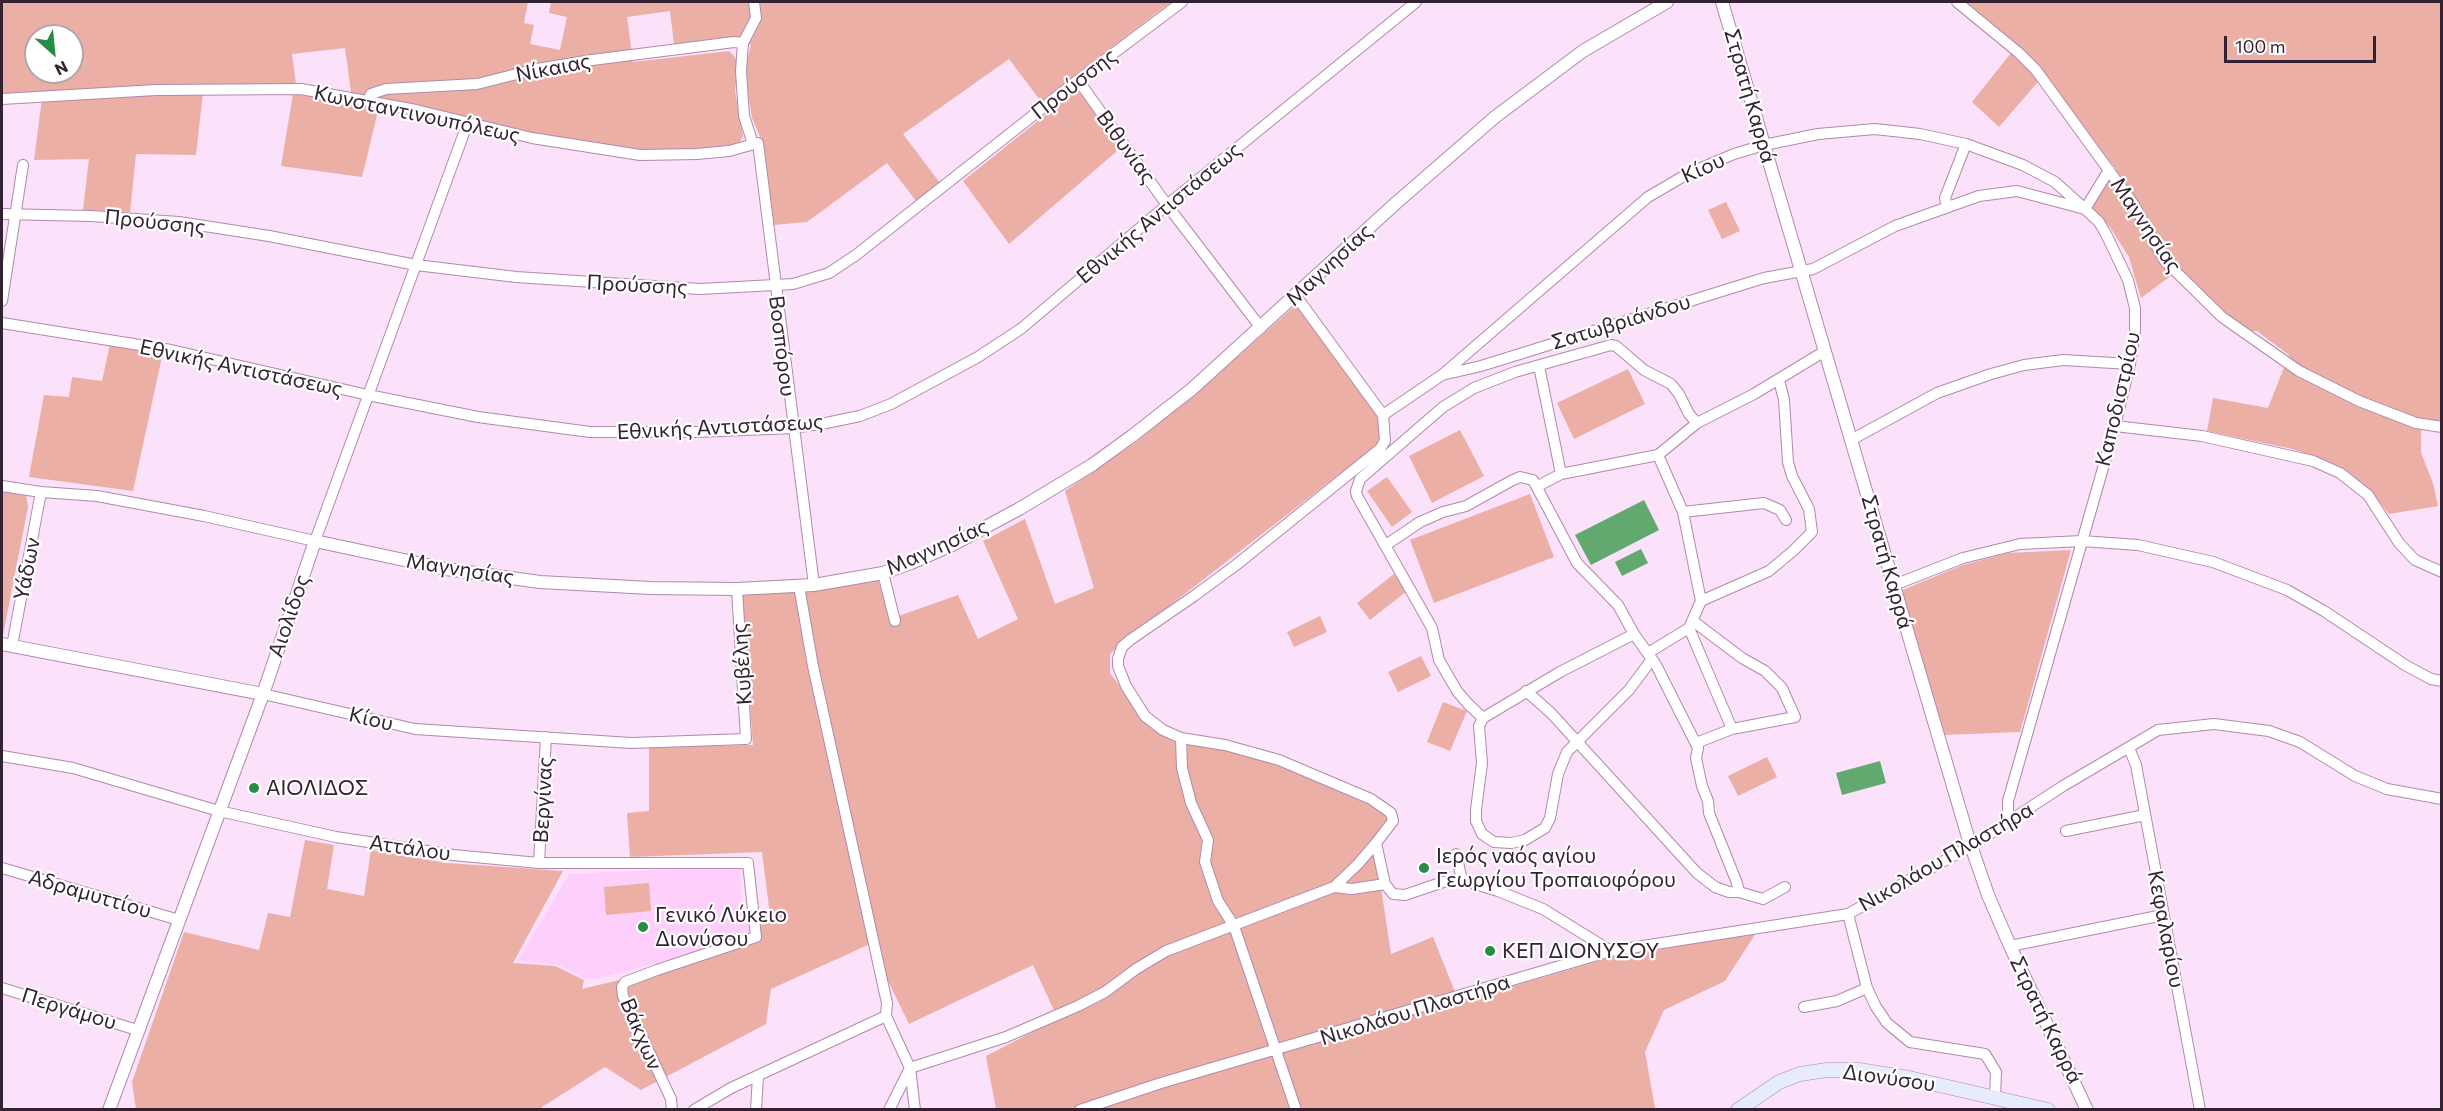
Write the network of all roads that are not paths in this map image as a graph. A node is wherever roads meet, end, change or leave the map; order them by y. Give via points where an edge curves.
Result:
1 (754, 2) edge
2 (1182, 2) edge
3 (1416, 2) edge
4 (1667, 2) edge
5 (1722, 2) edge
6 (1957, 2) edge
7 (743, 43) junction
8 (1078, 80) junction
9 (2, 99) edge
10 (368, 100) junction
11 (468, 122) junction
12 (755, 144) junction
13 (1966, 144) junction
14 (1764, 145) junction
15 (23, 165) dead end
16 (2109, 170) junction
17 (1167, 205) junction
18 (1947, 207) junction
19 (2085, 209) junction
20 (2, 214) edge
21 (14, 214) junction
22 (416, 265) junction
23 (1801, 271) junction
24 (775, 286) junction
25 (1296, 296) junction
26 (2, 301) edge
27 (2, 323) edge
28 (1261, 328) junction
29 (1825, 351) junction
30 (2130, 364) junction
31 (1539, 366) junction
32 (1442, 375) junction
33 (1779, 380) junction
34 (368, 395) junction
35 (1383, 415) junction
36 (1697, 423) junction
37 (2115, 426) junction
38 (2442, 427) edge
39 (793, 428) junction
40 (1851, 440) junction
41 (1658, 455) junction
42 (1561, 474) junction
43 (2, 486) edge
44 (1538, 486) junction
45 (41, 492) junction
46 (1683, 512) junction
47 (1786, 520) dead end
48 (315, 541) junction
49 (2082, 541) junction
50 (1386, 545) junction
51 (2442, 572) edge
52 (883, 573) junction
53 (814, 585) junction
54 (1894, 585) junction
55 (799, 586) junction
56 (737, 589) junction
57 (1701, 601) junction
58 (895, 621) dead end
59 (1691, 625) junction
60 (1634, 634) junction
61 (7, 645) edge
62 (1650, 656) junction
63 (2442, 681) edge
64 (1526, 691) junction
65 (263, 694) junction
66 (1483, 718) junction
67 (1732, 729) junction
68 (546, 737) junction
69 (1181, 738) junction
70 (746, 739) joint
71 (1576, 741) junction
72 (1696, 743) junction
73 (2129, 748) junction
74 (2, 756) edge
75 (2442, 800) edge
76 (219, 811) junction
77 (2145, 815) junction
78 (2012, 819) junction
79 (2066, 831) dead end
80 (1376, 843) junction
81 (1971, 846) junction
82 (1456, 854) dead end
83 (539, 863) junction
84 (2, 868) edge
85 (1462, 880) junction
86 (1385, 884) junction
87 (1334, 887) junction
88 (1785, 887) dead end
89 (1739, 892) junction
90 (1848, 914) junction
91 (2163, 915) junction
92 (179, 920) junction
93 (1234, 926) junction
94 (752, 940) joint
95 (2010, 946) junction
96 (1611, 951) junction
97 (2, 988) edge
98 (1868, 988) junction
99 (1804, 1006) dead end
100 (886, 1016) junction
101 (137, 1030) junction
102 (1276, 1051) junction
103 (910, 1068) junction
104 (758, 1076) junction
105 (1995, 1097) junction
106 (109, 1110) edge
107 (672, 1110) edge
108 (694, 1110) edge
109 (756, 1110) edge
110 (889, 1110) edge
111 (915, 1110) edge
112 (1080, 1110) edge
113 (1296, 1110) edge
114 (1738, 1110) edge
115 (2048, 1110) edge
116 (2087, 1110) edge
117 (2200, 1110) edge

1 - 7 street via 756,18
2 - 8 street, Προύσσης
3 - 17 street, Εθνικής Αντιστάσεως
4 - 25 street, Μαγνησίας via 1583,51 1495,117
5 - 14 street, Στρατή Καρρά
6 - 16 street, Μαγνησίας via 2031,65
7 - 10 street, Νίκαιας via 592,60 477,84 386,89 371,94
7 - 12 street, Βοσπόρου via 741,94 744,116
8 - 17 street, Βιθυνίας
8 - 24 street, Προύσσης via 838,267 818,278
9 - 10 street, Κωνσταντινουπόλεως via 225,88 301,89
10 - 11 street, Κωνσταντινουπόλεως
11 - 12 street, Κωνσταντινουπόλεως via 532,138 640,155 697,154
11 - 22 street, Αιολίδος
12 - 24 street, Βοσπόρου
13 - 14 street, Κίου via 1875,129 1818,134
13 - 18 street via 1945,198
13 - 19 street, Κίου via 2035,170
14 - 23 street, Στρατή Καρρά
14 - 32 street, Κίου via 1709,164 1648,197
15 - 21 street
16 - 19 street
16 - 38 street, Μαγνησίας via 2172,269 2238,329 2299,371 2359,401 2416,423
17 - 28 street, Βιθυνίας
17 - 39 street, Εθνικής Αντιστάσεως via 1022,328 978,357 860,416
18 - 19 street via 2017,191
18 - 23 street via 1884,231 1821,266
19 - 30 street, Καποδιστρίου via 2106,234 2133,295 2135,331
20 - 21 street, Προύσσης
21 - 22 street, Προύσσης via 179,222
21 - 26 street
22 - 24 street, Προύσσης via 588,283 700,289
22 - 34 street, Αιολίδος
23 - 29 street, Στρατή Καρρά
23 - 32 street, Σατωβριάνδου via 1764,278
24 - 39 street, Βοσπόρου
25 - 28 street, Μαγνησίας
25 - 35 street
27 - 34 street, Εθνικής Αντιστάσεως via 171,350
28 - 52 street, Μαγνησίας via 1171,406 1092,465 954,544
29 - 33 street
29 - 40 street, Στρατή Καρρά
30 - 37 street, Καποδιστρίου
30 - 40 street via 2063,360 2024,365 1962,382
31 - 36 street via 1616,346 1644,370 1671,384
31 - 42 street
31 - 50 street via 1488,382 1443,407 1360,479 1356,491
32 - 35 street, Κίου
33 - 36 street
33 - 57 street via 1788,462 1809,510 1812,532 1769,571
34 - 39 street, Εθνικής Αντιστάσεως via 478,417 590,432
34 - 48 street, Αιολίδος
35 - 69 street via 1385,441 1380,449 1236,565 1122,647 1118,666 1138,707 1163,730
36 - 41 street
37 - 49 street, Καποδιστρίου
37 - 51 street via 2202,436 2313,461 2340,473 2368,495 2399,543 2415,560
39 - 53 street, Βοσπόρου
40 - 54 street, Στρατή Καρρά
41 - 42 street
41 - 46 street
42 - 44 street
43 - 45 street, Μαγνησίας
44 - 50 street via 1533,480 1520,477 1466,506 1420,522
44 - 60 street via 1577,563 1618,605
45 - 48 street, Μαγνησίας via 97,496
45 - 61 street, Υάδων
46 - 47 street via 1764,503 1780,510
46 - 57 street
48 - 56 street, Μαγνησίας via 446,569 540,582
48 - 65 street, Αιολίδος
49 - 54 street via 2020,544 1990,550
49 - 63 street via 2180,553 2258,578 2324,611 2405,665
49 - 78 street, Καποδιστρίου via 2008,801
50 - 66 street via 1432,628 1439,660 1448,678
52 - 53 street, Μαγνησίας
52 - 58 street
53 - 55 street, Μαγνησίας
54 - 81 street, Στρατή Καρρά
55 - 56 street, Μαγνησίας
55 - 100 street via 887,1003
56 - 70 street, Κυβέλης
57 - 59 street
59 - 62 street
59 - 67 street
59 - 67 street via 1766,671 1782,688 1795,717
60 - 62 street
60 - 64 street
61 - 65 street, Κίου
62 - 71 street via 1629,690
62 - 72 street
64 - 66 street
64 - 71 street
65 - 68 street, Κίου via 415,729
65 - 76 street, Αιολίδος
66 - 71 street via 1479,726 1482,763 1476,821 1482,834 1494,842 1525,840 1545,828 1558,774
67 - 72 street
68 - 70 street, Κίου via 631,743
68 - 83 street, Βεργίνας
69 - 80 street via 1279,760 1371,799 1394,818
69 - 93 street via 1182,768 1191,803 1208,840 1205,862 1218,901
71 - 89 street via 1697,873 1715,887
72 - 89 street via 1709,813
73 - 75 street, Νικολάου Πλαστήρα via 2165,728 2204,724 2252,727 2300,742 2355,776 2387,789
73 - 77 street, Κεφαλαρίου
73 - 78 street, Νικολάου Πλαστήρα
74 - 76 street, Αττάλου via 73,768
76 - 83 street, Αττάλου via 336,837
76 - 92 street, Αιολίδος
77 - 79 street
77 - 91 street, Κεφαλαρίου
78 - 81 street, Νικολάου Πλαστήρα
80 - 86 street
80 - 87 street
81 - 90 street, Νικολάου Πλαστήρα
81 - 95 street, Στρατή Καρρά
82 - 85 street
83 - 94 street, Αττάλου via 748,862 757,935
84 - 92 street, Αδραμυττίου
85 - 86 street via 1399,896
85 - 96 street via 1543,909
86 - 87 street via 1352,889
87 - 93 street
88 - 89 street via 1762,899
90 - 96 street, Νικολάου Πλαστήρα
90 - 98 street
91 - 95 street
91 - 117 street, Κεφαλαρίου
92 - 101 street, Αιολίδος
93 - 102 street
93 - 103 street via 1166,951 1105,992 1052,1017 984,1045
94 - 107 street, Βάκχων via 657,970 625,982 622,987 671,1099
95 - 116 street, Στρατή Καρρά
96 - 102 street, Νικολάου Πλαστήρα
97 - 101 street, Περγάμου
98 - 99 street via 1833,1003
98 - 105 street via 1887,1023 1910,1042 1985,1054 1995,1072
100 - 103 street
100 - 104 street
101 - 106 street, Αιολίδος
102 - 112 street, Νικολάου Πλαστήρα
102 - 113 street
103 - 110 street
103 - 111 street
104 - 108 street
104 - 109 street
105 - 114 main road, Διονύσου via 1882,1073 1827,1070 1779,1082
105 - 115 main road, Διονύσου

